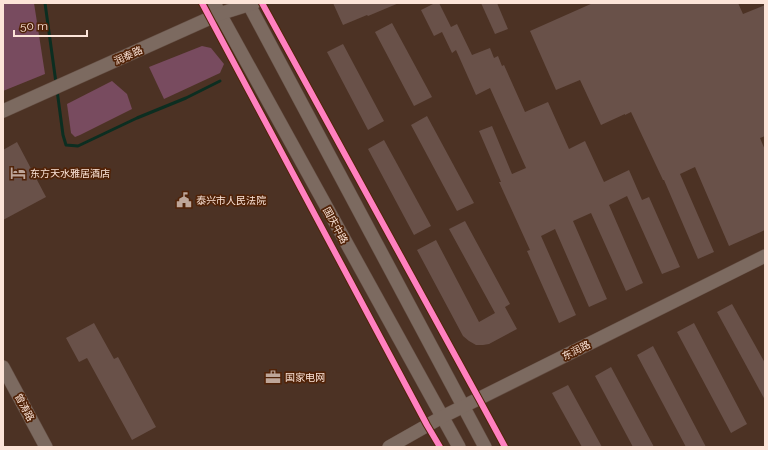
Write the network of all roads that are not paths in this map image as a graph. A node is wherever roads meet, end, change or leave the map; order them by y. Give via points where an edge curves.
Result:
1 (250, 4) edge
2 (217, 8) edge
3 (3, 111) edge
4 (765, 256) edge
5 (3, 366) edge
6 (464, 407) junction
7 (442, 417) junction
8 (46, 447) edge
9 (389, 447) edge
10 (459, 447) edge
11 (486, 447) edge

1 - 2 main road, 润泰路
1 - 6 main road
2 - 3 main road, 润泰路 via 83,75
2 - 7 main road, 国庆中路
4 - 6 main road, 东润路
5 - 8 main road, 曾涛路
6 - 7 main road, 东润路
6 - 11 main road
7 - 9 main road, 东润路
7 - 10 main road, 国庆中路

